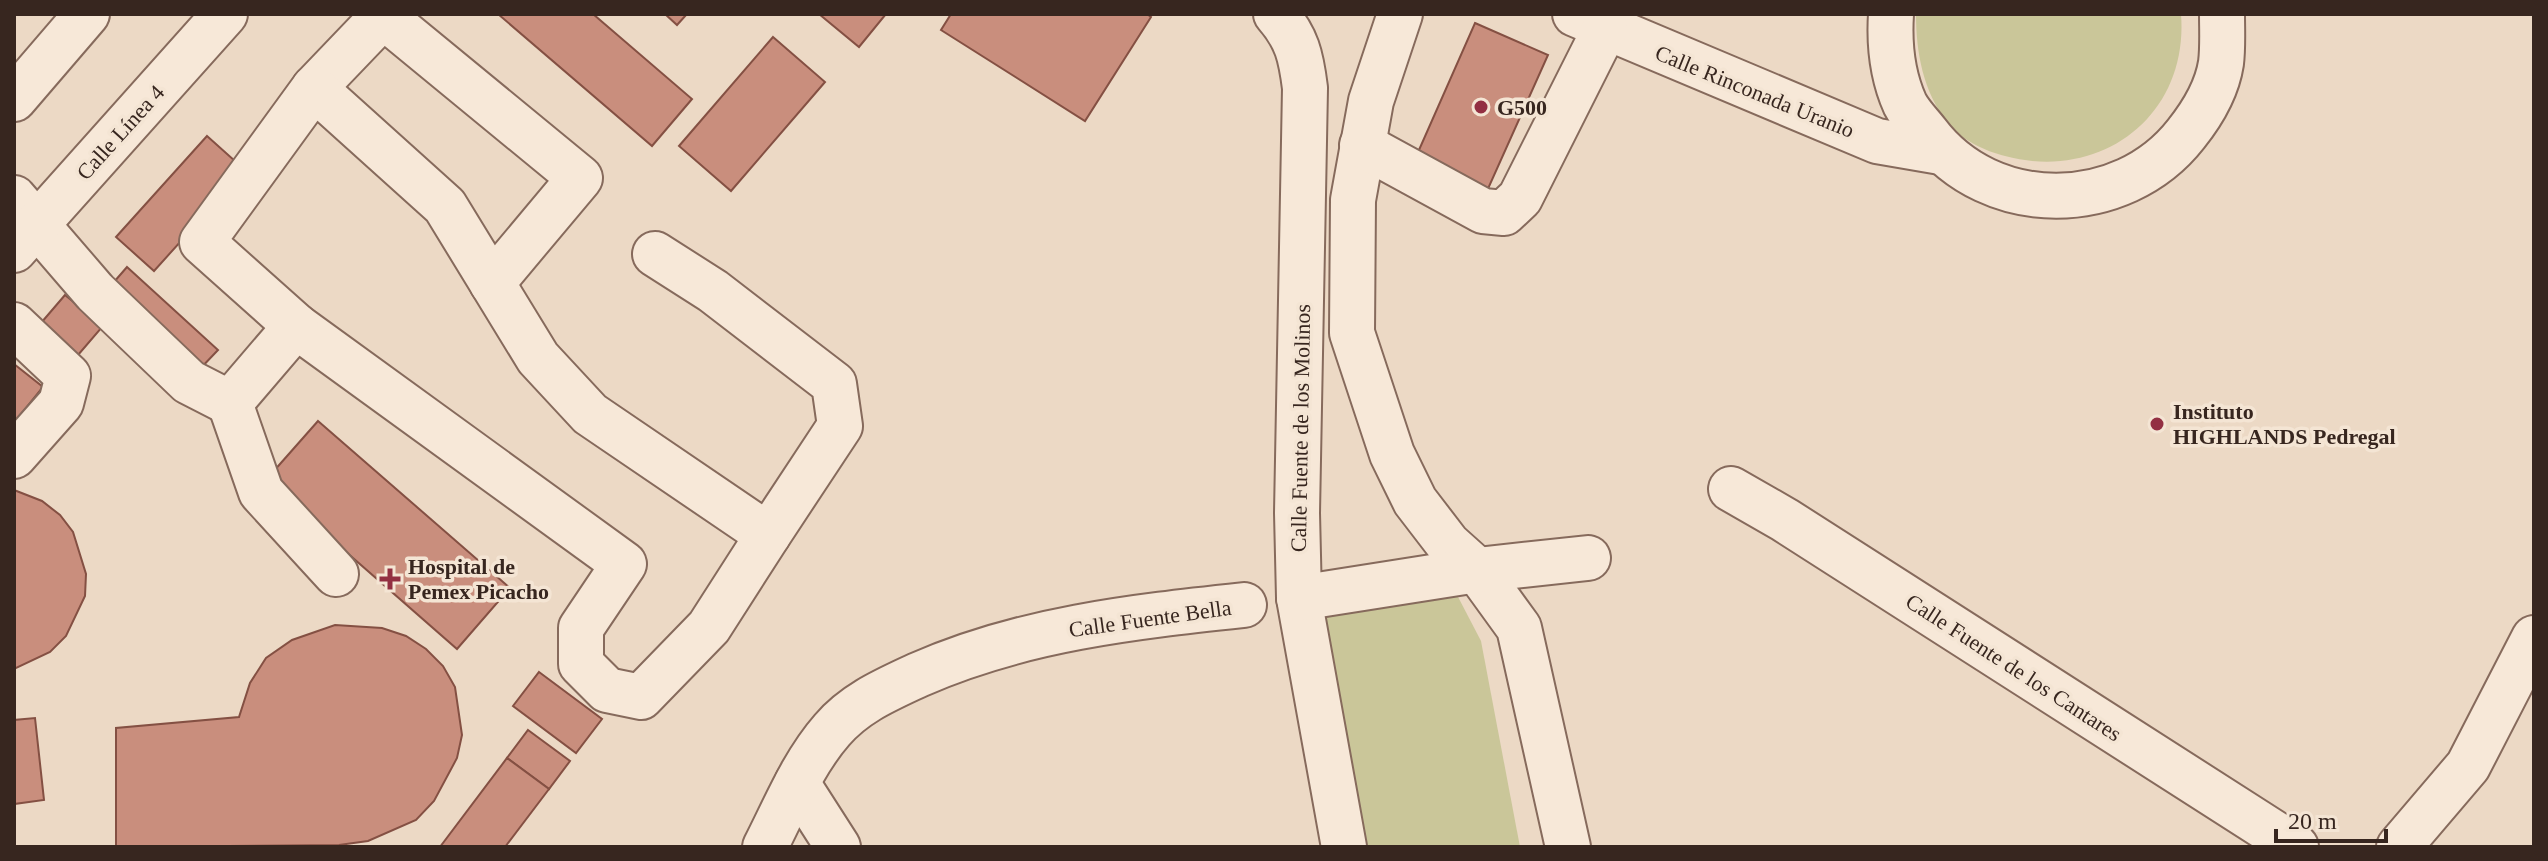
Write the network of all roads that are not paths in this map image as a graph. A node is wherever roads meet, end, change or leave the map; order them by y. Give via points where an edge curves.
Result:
1 (87, 14) edge
2 (225, 14) edge
3 (1276, 14) edge
4 (1400, 14) edge
5 (1891, 14) edge
6 (2222, 14) edge
7 (2236, 14) edge
8 (1590, 22) edge
9 (2221, 65) junction
10 (314, 88) junction
11 (14, 99) edge
12 (1362, 145) junction
13 (1941, 152) junction
14 (22, 224) edge
15 (655, 254) dead end
16 (492, 283) junction
17 (14, 325) edge
18 (296, 326) junction
19 (230, 403) junction
20 (14, 456) edge
21 (1731, 489) dead end
22 (768, 535) junction
23 (1588, 558) dead end
24 (1477, 570) junction
25 (336, 574) dead end
26 (1299, 598) junction
27 (1244, 605) dead end
28 (2534, 638) edge
29 (797, 783) junction
30 (765, 847) edge
31 (838, 847) edge
32 (1344, 847) edge
33 (1568, 847) edge
34 (2296, 847) edge
35 (2399, 847) edge

1 - 11 street
2 - 14 street, Calle Línea 4
3 - 26 street, Calle Fuente de los Molinos via 1301,50 1305,88
4 - 12 street
5 - 13 street via 1889,50 1906,105
6 - 9 street
7 - 9 street
8 - 12 street via 1520,198 1504,213 1483,211
8 - 13 street, Calle Rinconada Uranio via 1877,141
9 - 13 street via 2203,113 2171,153 2118,185 2081,196 2031,196 1982,181
10 - 16 street via 445,206
10 - 16 street via 383,16 580,178
10 - 18 street via 202,242
12 - 24 street via 1353,200 1352,333 1392,454 1415,501 1448,544
14 - 19 street via 189,382
15 - 22 street via 713,291 834,384 840,426
16 - 22 street via 538,358 590,414
17 - 20 street via 68,376 61,403
18 - 19 street
18 - 22 street via 624,564 581,628 581,664 607,690 641,697 709,627
19 - 25 street via 261,492
21 - 34 street, Calle Fuente de los Cantares
23 - 24 street
24 - 26 street
24 - 33 street via 1519,628
26 - 32 street, Calle Fuente de los Molinos
27 - 29 street, Calle Fuente Bella via 1111,619 1013,640 944,664 869,697 831,731
28 - 35 street via 2468,766
29 - 30 street, Calle Fuente Bella
29 - 31 street

